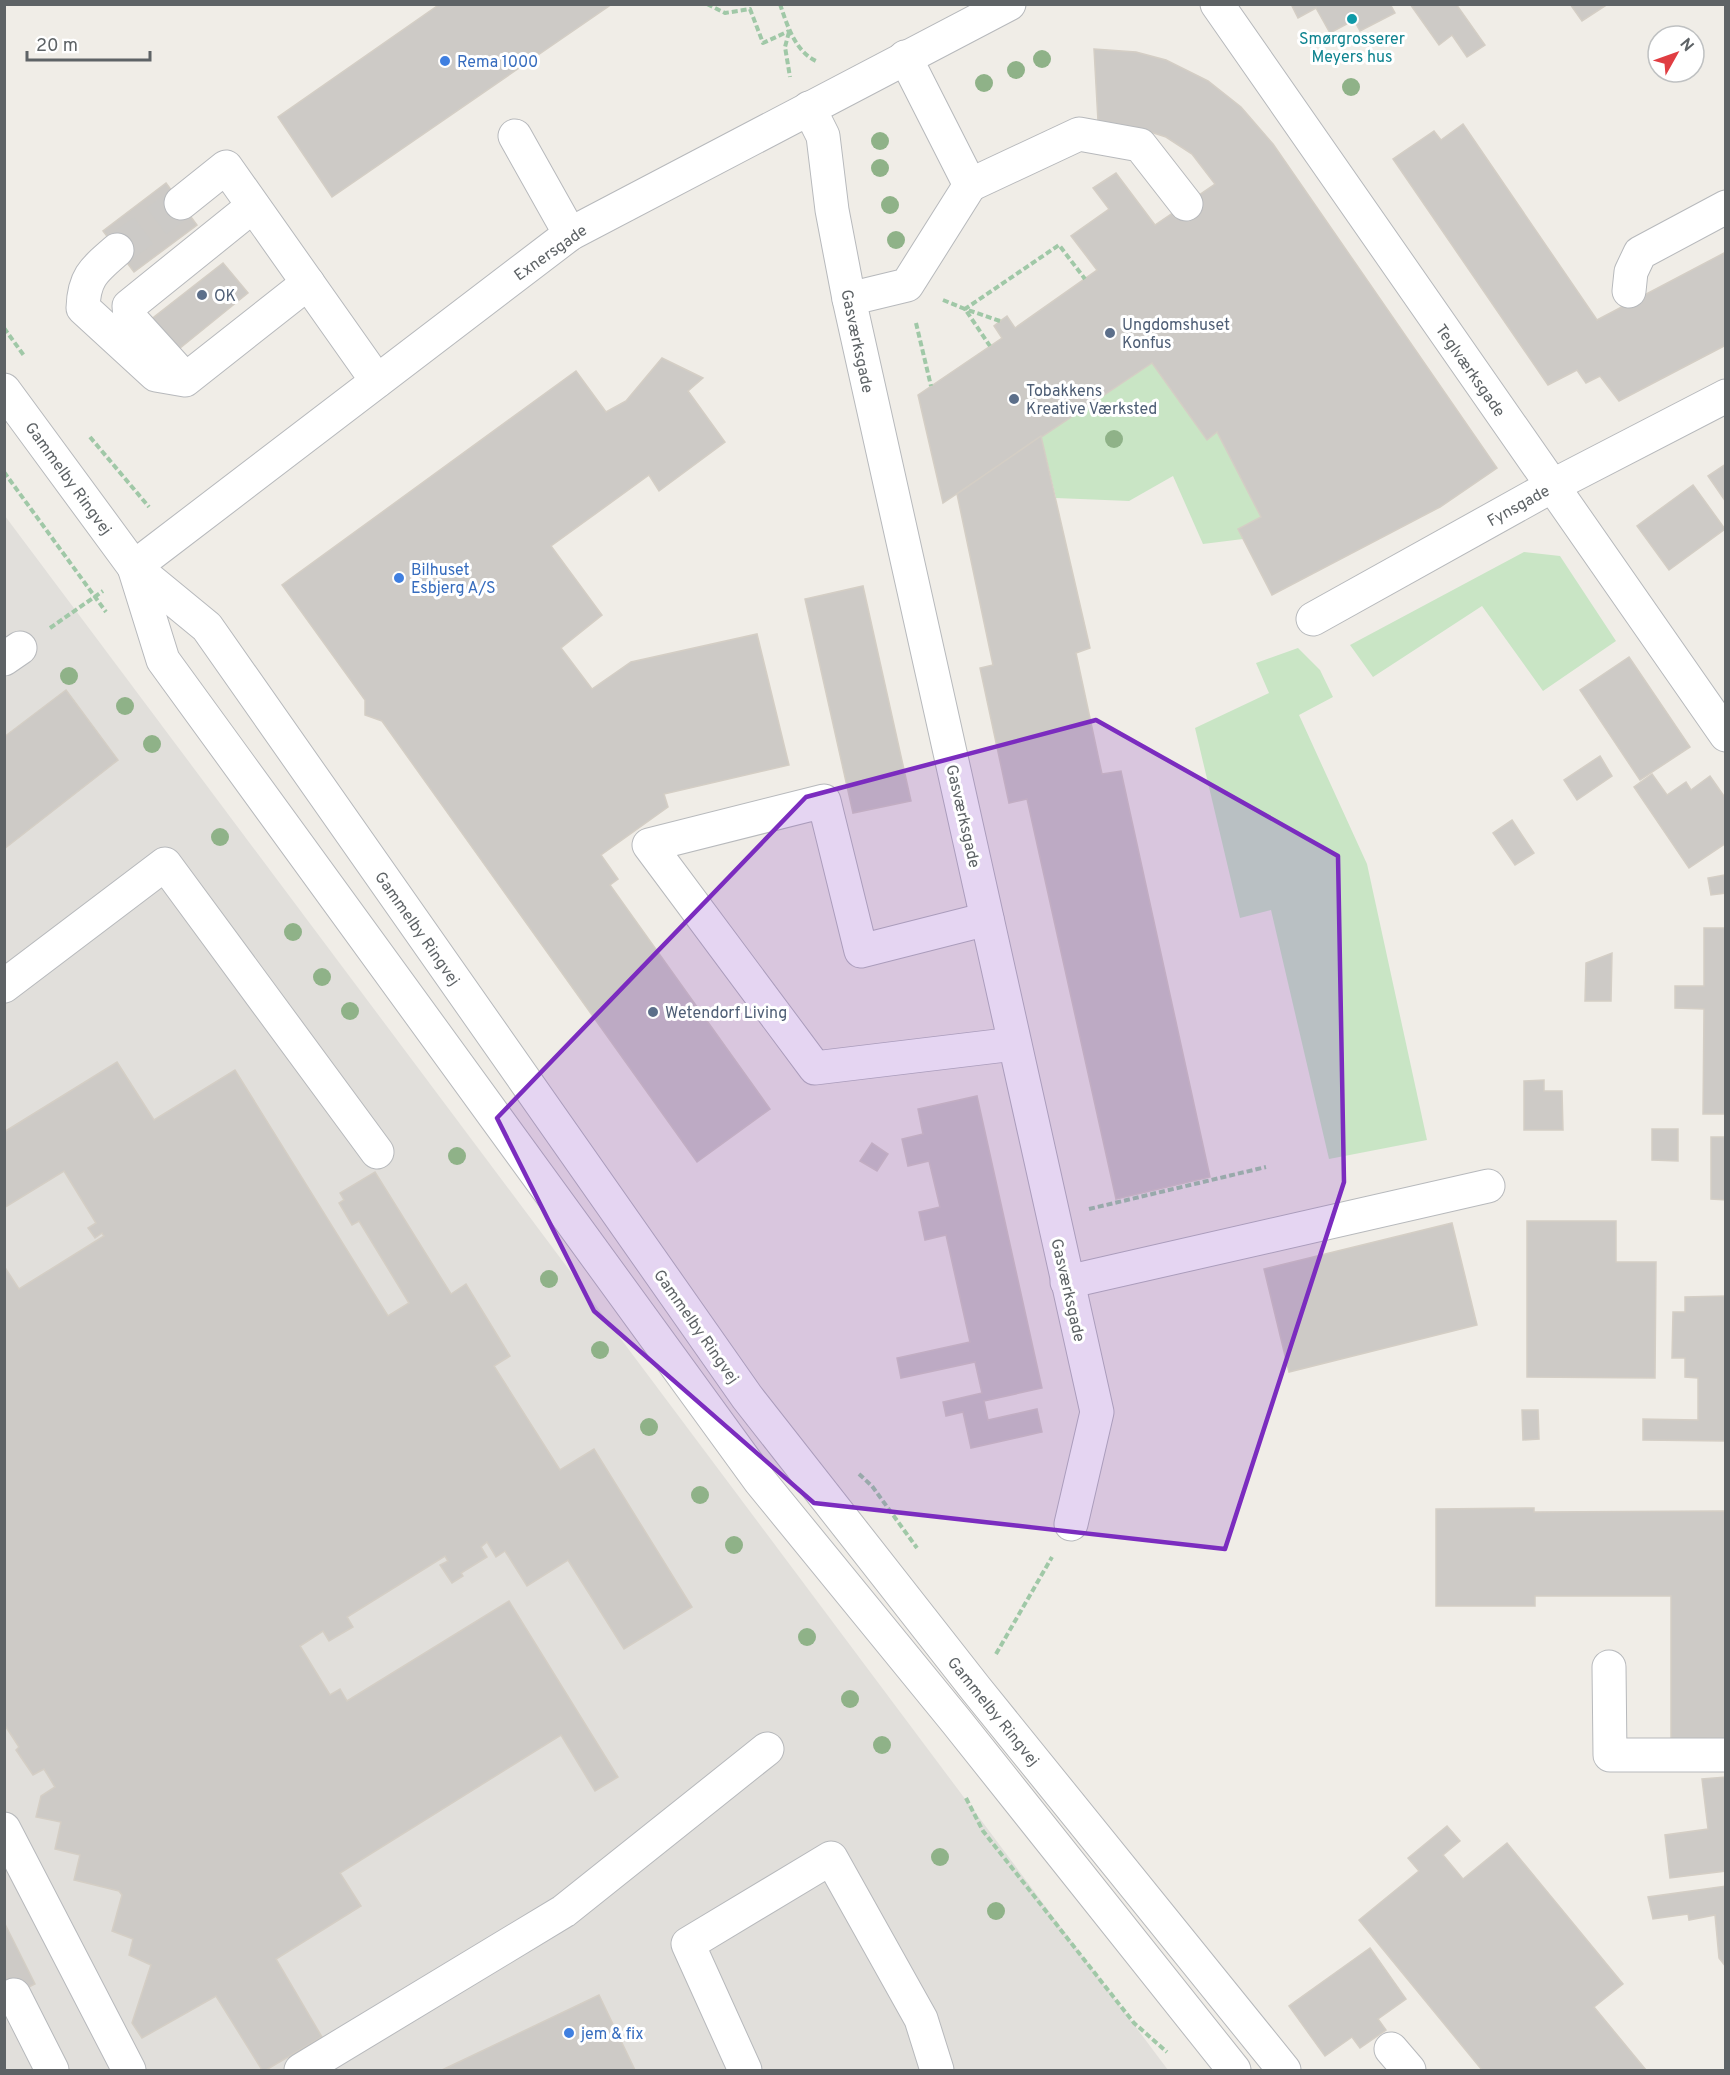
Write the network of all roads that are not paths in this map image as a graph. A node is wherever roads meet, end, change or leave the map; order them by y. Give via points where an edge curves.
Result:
1 (1009, 4) edge
2 (1217, 4) edge
3 (904, 57) junction
4 (809, 108) junction
5 (515, 136) dead end
6 (970, 185) junction
7 (181, 203) tunnel mouth
8 (1186, 204) dead end
9 (253, 206) junction
10 (1725, 207) edge
11 (570, 234) junction
12 (117, 250) tunnel mouth
13 (308, 283) junction
14 (1629, 291) dead end
15 (849, 299) junction
16 (185, 380) junction
17 (377, 381) junction
18 (4, 390) edge
19 (1725, 396) edge
20 (1552, 486) junction
21 (134, 567) junction
22 (1313, 619) dead end
23 (1725, 735) edge
24 (987, 920) junction
25 (4, 986) edge
26 (1014, 1044) junction
27 (377, 1152) dead end
28 (1488, 1186) dead end
29 (1067, 1282) junction
30 (1071, 1524) road end
31 (1609, 1667) dead end
32 (767, 1749) dead end
33 (1725, 1755) edge
34 (4, 1829) edge
35 (14, 1995) dead end
36 (52, 2070) edge
37 (129, 2070) edge
38 (301, 2070) edge
39 (745, 2070) edge
40 (937, 2070) edge
41 (1234, 2070) edge
42 (1284, 2070) edge

1 - 3 street, Exnersgade
2 - 20 street, Teglværksgade
3 - 4 street, Exnersgade
3 - 6 street
4 - 11 street, Exnersgade
4 - 15 street, Gasværksgade via 823,136
5 - 11 street
6 - 8 street via 1079,134 1140,145
6 - 15 street via 907,285
7 - 9 street via 226,167
9 - 13 street
9 - 16 street via 129,306 130,318
10 - 14 street via 1640,253 1631,272
11 - 17 street, Exnersgade
12 - 16 street via 97,267 84,288 83,308 156,375
13 - 16 street
13 - 17 street
15 - 24 street, Gasværksgade
17 - 21 street, Exnersgade
18 - 21 street, Gammelby Ringvej
19 - 20 street, Fynsgade
20 - 22 street, Fynsgade
20 - 23 street, Teglværksgade
21 - 41 street, Gammelby Ringvej via 164,660 753,1472
21 - 42 street, Gammelby Ringvej via 207,627 747,1397 983,1698
24 - 26 street, Gasværksgade
24 - 26 street via 861,951 824,801 649,845 815,1068
25 - 27 street via 165,864
26 - 29 street, Gasværksgade
28 - 29 street
29 - 30 street, Gasværksgade via 1097,1412
31 - 33 street via 1611,1755
32 - 38 street via 564,1911
34 - 37 street
35 - 36 street
39 - 40 street via 688,1944 831,1857 921,2019

